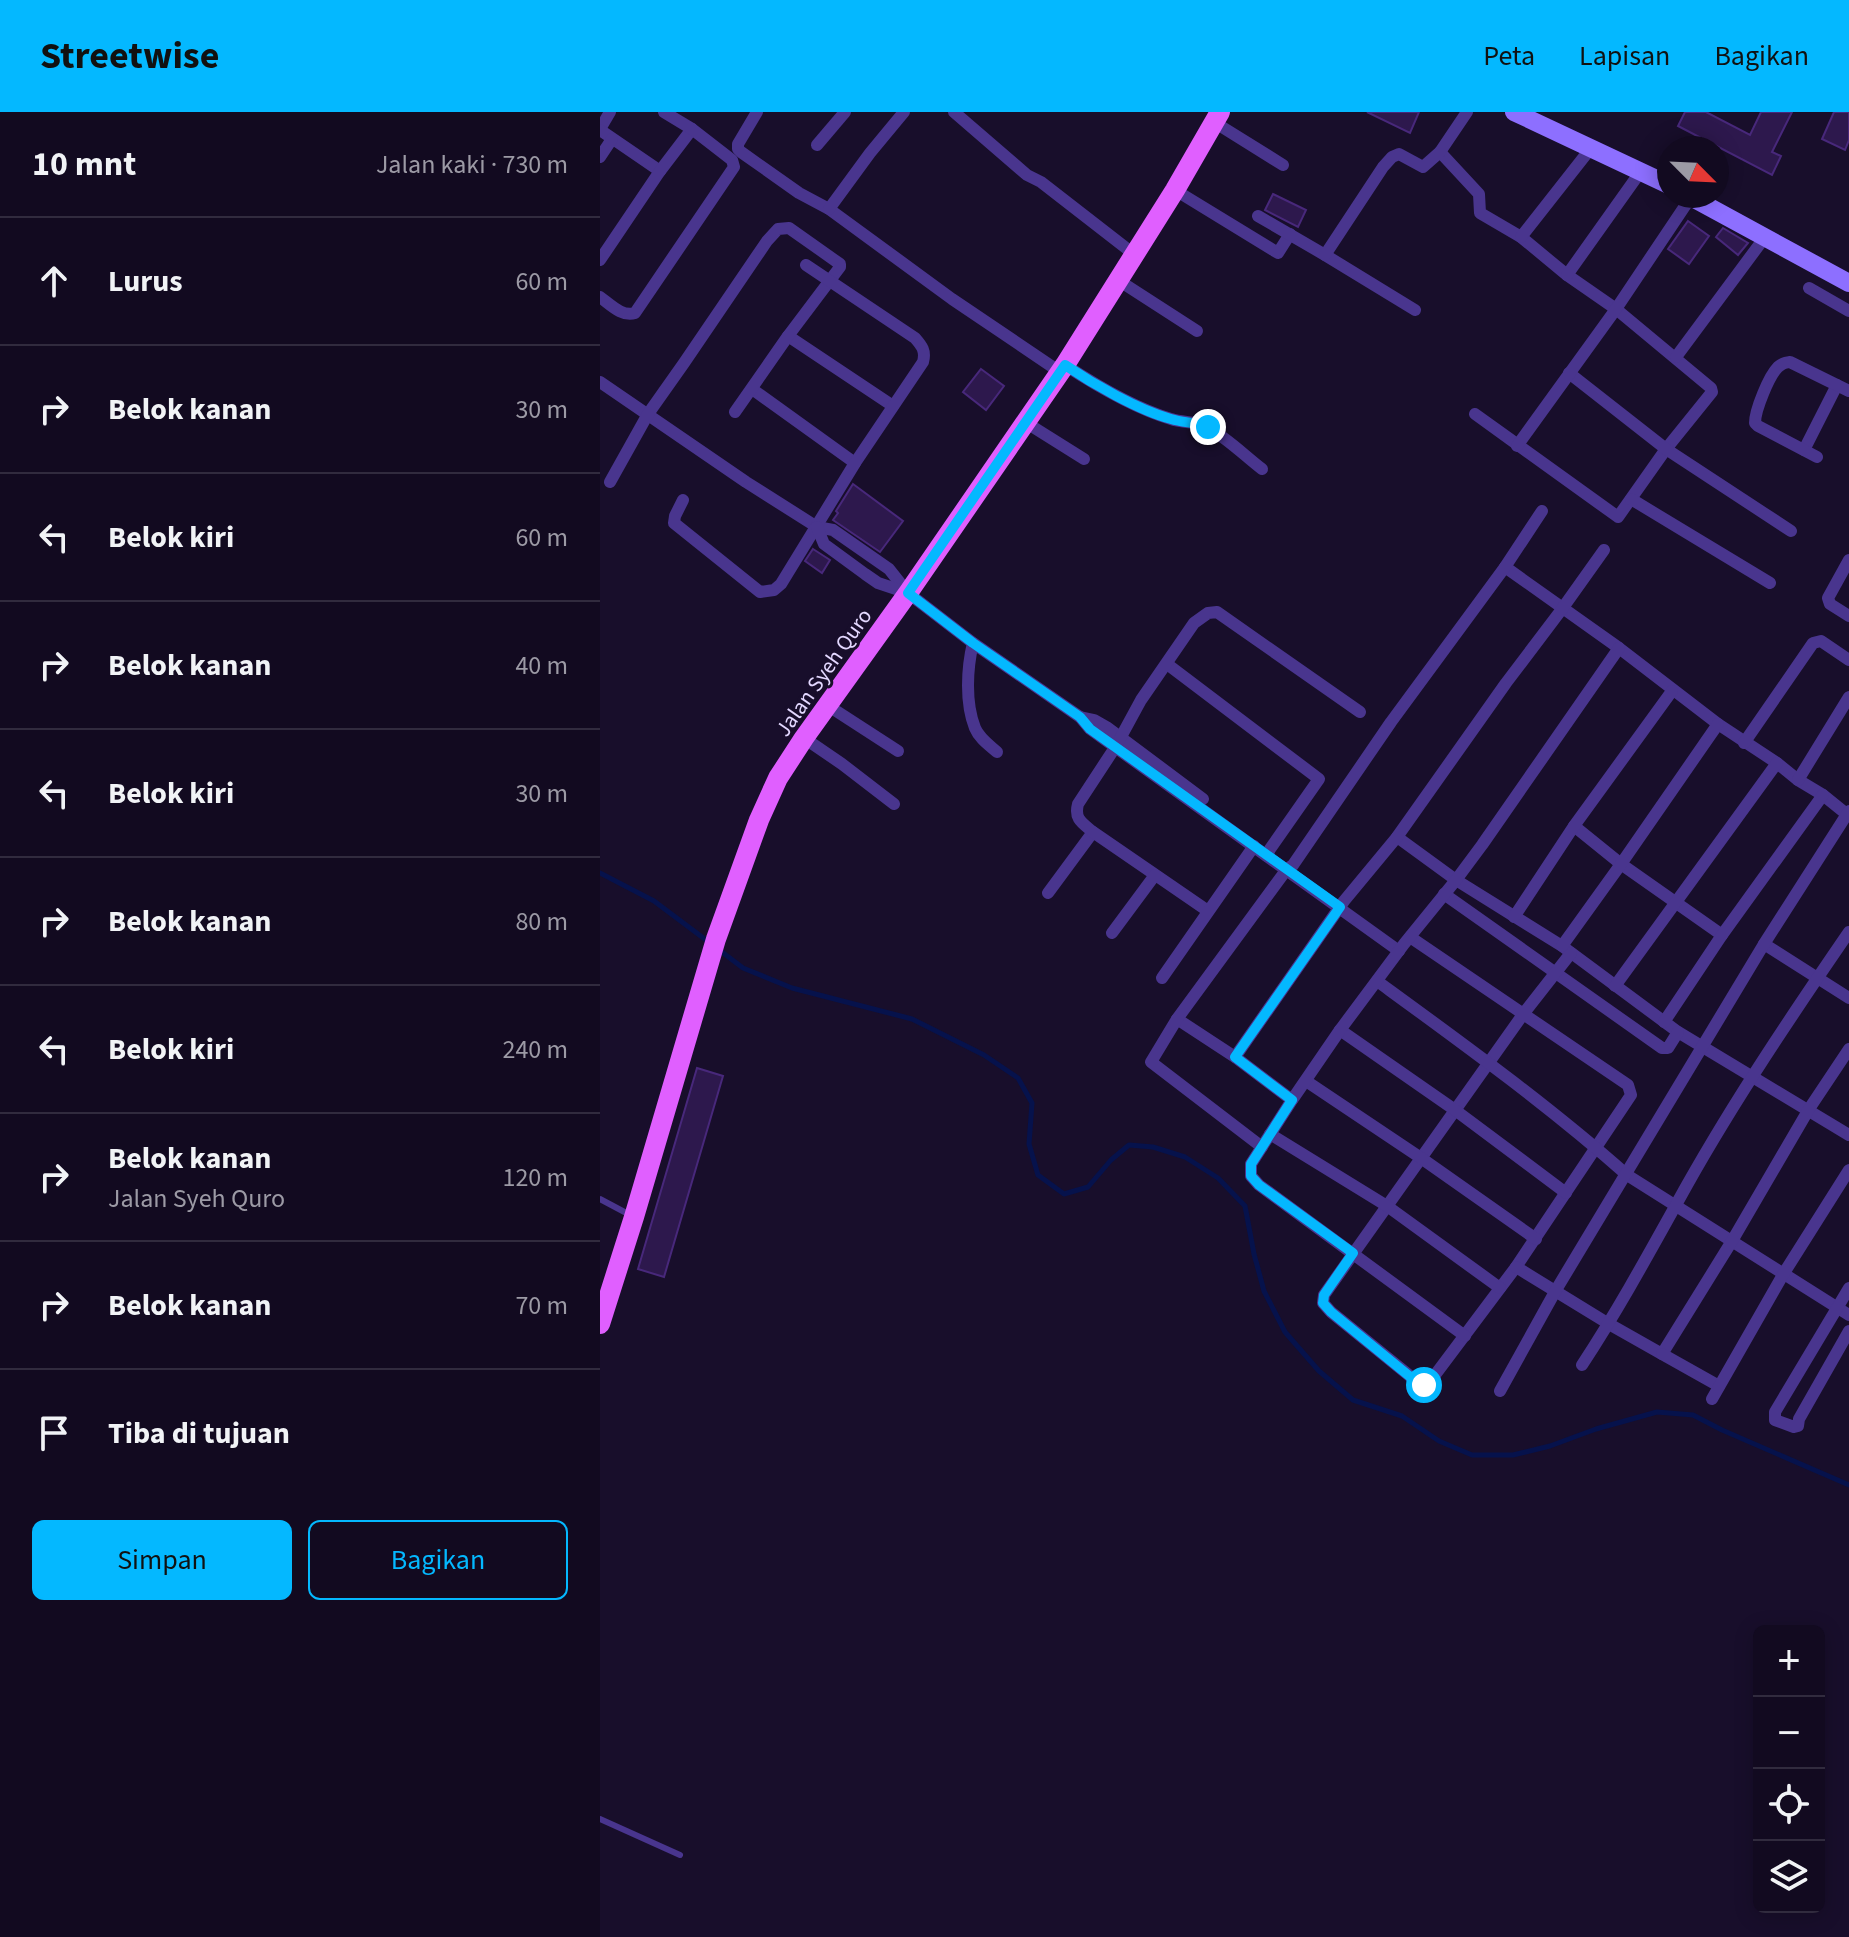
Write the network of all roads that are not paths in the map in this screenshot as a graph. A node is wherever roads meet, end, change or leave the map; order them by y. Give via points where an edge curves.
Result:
1 (610, 112) edge
2 (664, 112) edge
3 (757, 112) edge
4 (845, 112) edge
5 (904, 112) edge
6 (954, 112) edge
7 (1467, 112) edge
8 (1514, 112) edge
9 (1217, 117) edge
10 (600, 129) edge
11 (692, 129) junction
12 (612, 139) junction
13 (817, 145) dead end
14 (1591, 148) junction
15 (1440, 152) junction
16 (600, 157) edge
17 (1283, 165) dead end
18 (660, 171) junction
19 (1641, 171) junction
20 (1657, 179) edge
21 (1175, 190) junction
22 (1682, 208) edge
23 (1712, 208) edge
24 (829, 209) junction
25 (1258, 216) dead end
26 (1290, 234) junction
27 (1521, 237) junction
28 (1765, 237) junction
29 (1135, 255) junction
30 (1325, 255) junction
31 (600, 260) edge
32 (806, 265) dead end
33 (1567, 275) junction
34 (1118, 280) junction
35 (829, 281) junction
36 (1849, 283) edge
37 (1809, 288) dead end
38 (600, 297) edge
39 (1616, 309) junction
40 (1415, 310) dead end
41 (1849, 311) edge
42 (1197, 331) dead end
43 (788, 336) junction
44 (1676, 357) junction
45 (1062, 368) junction
46 (1569, 373) junction
47 (600, 382) edge
48 (1843, 388) edge
49 (752, 389) junction
50 (893, 406) junction
51 (735, 412) dead end
52 (648, 414) junction
53 (1475, 414) dead end
54 (1025, 422) junction
55 (1517, 446) junction
56 (1666, 449) junction
57 (1804, 450) junction
58 (1817, 457) dead end
59 (1084, 459) dead end
60 (855, 463) junction
61 (1262, 469) dead end
62 (610, 482) dead end
63 (1631, 499) junction
64 (683, 500) dead end
65 (1542, 511) dead end
66 (817, 527) junction
67 (1791, 531) dead end
68 (1604, 550) dead end
69 (1849, 560) edge
70 (1505, 567) junction
71 (1770, 583) dead end
72 (908, 593) junction
73 (1562, 609) junction
74 (1849, 616) edge
75 (973, 643) junction
76 (1619, 648) junction
77 (1849, 660) edge
78 (1167, 664) junction
79 (1672, 691) junction
80 (1849, 697) edge
81 (827, 705) junction
82 (1360, 712) dead end
83 (1718, 724) junction
84 (804, 738) junction
85 (1118, 742) junction
86 (1744, 743) junction
87 (898, 751) dead end
88 (997, 752) dead end
89 (1777, 763) junction
90 (1798, 780) junction
91 (1823, 795) junction
92 (894, 804) dead end
93 (1848, 814) edge
94 (1574, 826) junction
95 (1093, 832) junction
96 (1397, 837) junction
97 (1254, 846) junction
98 (1268, 852) junction
99 (1621, 864) junction
100 (1290, 867) junction
101 (1155, 875) junction
102 (1456, 880) junction
103 (1048, 893) dead end
104 (1444, 894) junction
105 (1676, 903) junction
106 (1342, 904) junction
107 (1208, 911) junction
108 (1514, 917) junction
109 (1849, 932) edge
110 (1112, 933) dead end
111 (1722, 935) junction
112 (1404, 944) junction
113 (1764, 944) junction
114 (1566, 950) junction
115 (1555, 972) junction
116 (1162, 978) dead end
117 (1817, 979) junction
118 (1377, 981) junction
119 (1615, 986) junction
120 (1849, 998) edge
121 (1524, 1013) junction
122 (1177, 1019) junction
123 (1664, 1022) junction
124 (1340, 1030) junction
125 (1678, 1032) junction
126 (1703, 1047) junction
127 (1849, 1049) edge
128 (1235, 1057) junction
129 (1489, 1063) junction
130 (1754, 1076) junction
131 (1306, 1081) junction
132 (1292, 1100) junction
133 (1809, 1109) junction
134 (1455, 1110) junction
135 (1270, 1134) junction
136 (1849, 1135) edge
137 (1262, 1147) junction
138 (1595, 1147) junction
139 (1421, 1158) junction
140 (1849, 1170) edge
141 (1627, 1175) junction
142 (1566, 1193) junction
143 (600, 1199) edge
144 (1387, 1206) junction
145 (1677, 1206) junction
146 (634, 1217) junction
147 (1536, 1239) junction
148 (1732, 1241) junction
149 (1353, 1253) junction
150 (1516, 1267) junction
151 (1784, 1273) junction
152 (1500, 1288) junction
153 (1849, 1288) edge
154 (1556, 1290) junction
155 (1843, 1311) edge
156 (600, 1324) edge
157 (1609, 1324) junction
158 (1849, 1331) edge
159 (1465, 1336) junction
160 (1662, 1354) junction
161 (1582, 1365) dead end
162 (1719, 1386) junction
163 (1500, 1391) dead end
164 (1712, 1399) dead end
165 (600, 1819) edge
166 (680, 1855) dead end

1 - 10 street
2 - 11 street
3 - 24 street via 738,149
4 - 13 street
5 - 24 street
6 - 29 street via 1027,175
7 - 15 street
8 - 14 street
9 - 17 street
9 - 21 main road, Jalan Syeh Quro
10 - 12 street
11 - 18 street
11 - 38 street via 732,160 733,170 635,313 628,315
12 - 16 street
12 - 18 street
14 - 19 street
14 - 27 street
15 - 27 street via 1479,194 1480,213
15 - 30 street via 1423,167 1399,154 1392,157
18 - 31 street
19 - 20 street
19 - 33 street
21 - 26 street via 1278,253
21 - 29 main road, Jalan Syeh Quro
22 - 39 street
23 - 28 street
24 - 45 street via 952,299
25 - 26 street
26 - 30 street
27 - 33 street
28 - 36 street
28 - 44 street
29 - 34 main road, Jalan Syeh Quro
30 - 40 street
32 - 35 street
33 - 39 street
34 - 42 street
34 - 45 main road, Jalan Syeh Quro
35 - 43 street
35 - 50 street via 922,345 923,362
35 - 52 street via 840,264 789,228 778,229
37 - 41 street
39 - 44 street
39 - 46 street
43 - 49 street
43 - 50 street
44 - 56 street via 1712,392
45 - 54 main road, Jalan Syeh Quro
45 - 61 street via 1171,419 1208,427
46 - 55 street
46 - 56 street
47 - 52 street
48 - 57 street
48 - 57 street via 1790,362 1773,374 1755,423
49 - 51 street
49 - 60 street
50 - 60 street
52 - 62 street
52 - 66 street
53 - 55 street
54 - 59 street
54 - 72 main road, Jalan Syeh Quro
55 - 63 street via 1618,517
56 - 63 street
56 - 67 street
57 - 58 street
60 - 66 street
63 - 71 street
64 - 66 street via 674,523 760,592 781,584
65 - 70 street
66 - 72 street via 833,530 889,569
68 - 73 street
69 - 74 street via 1828,598
70 - 73 street
70 - 100 street
72 - 75 street
72 - 81 main road, Jalan Syeh Quro
73 - 76 street
73 - 96 street
75 - 85 street via 1090,729
75 - 88 street via 968,664 973,719 980,736
76 - 79 street
76 - 102 street
77 - 86 street via 1821,641 1813,643
78 - 82 street via 1194,623 1217,612
78 - 85 street
78 - 98 street via 1319,779
79 - 83 street
79 - 94 street
80 - 90 street
81 - 84 main road, Jalan Syeh Quro
81 - 87 street
83 - 86 street
83 - 99 street
84 - 92 street
84 - 146 main road, Jalan Syeh Quro via 759,820 716,939
85 - 95 street via 1078,804 1079,821
85 - 97 street
85 - 98 street
86 - 89 street
89 - 90 street
89 - 105 street
90 - 91 street
91 - 93 street
91 - 111 street
93 - 113 street
94 - 99 street
94 - 108 street
95 - 101 street
95 - 103 street
96 - 102 street
96 - 106 street
97 - 98 street
97 - 107 street
98 - 100 street
99 - 105 street
99 - 114 street
100 - 106 street
100 - 122 street
101 - 107 street
101 - 110 street
102 - 104 street
102 - 108 street
104 - 112 street
104 - 115 street
105 - 111 street
105 - 119 street
106 - 112 street
106 - 128 street
107 - 116 street
108 - 114 street
109 - 117 street
111 - 123 street
112 - 118 street
112 - 121 street
113 - 117 street
113 - 126 street
114 - 115 street
114 - 119 street
115 - 121 street
115 - 125 street via 1662,1048 1668,1048
117 - 120 street
117 - 130 street
118 - 124 street
118 - 129 street
119 - 123 street
121 - 129 street
121 - 138 street via 1631,1090
122 - 128 street
122 - 137 street via 1151,1062
123 - 125 street
124 - 131 street
124 - 134 street
125 - 126 street
126 - 130 street
126 - 141 street
127 - 133 street
128 - 132 street
129 - 134 street
129 - 138 street
130 - 133 street
130 - 145 street
131 - 132 street
131 - 139 street
132 - 135 street
133 - 136 street
133 - 148 street
134 - 139 street
134 - 142 street
135 - 137 street
135 - 144 street
137 - 149 street via 1251,1164 1251,1176
138 - 141 street
138 - 142 street
139 - 144 street
139 - 147 street
140 - 151 street
141 - 145 street
141 - 154 street
142 - 147 street
143 - 146 lane
144 - 149 street
144 - 152 street
145 - 148 street
145 - 157 street
146 - 156 main road, Jalan Syeh Quro
147 - 150 street
148 - 151 street
148 - 160 street
149 - 159 street
149 - 159 street via 1323,1303 1419,1384 1429,1383
150 - 152 street
150 - 154 street
151 - 155 street
151 - 162 street
152 - 159 street
153 - 155 street
154 - 157 street
154 - 163 street
155 - 158 street via 1775,1412 1775,1420 1798,1426
157 - 160 street
157 - 161 street
160 - 162 street
162 - 164 street
165 - 166 lane

